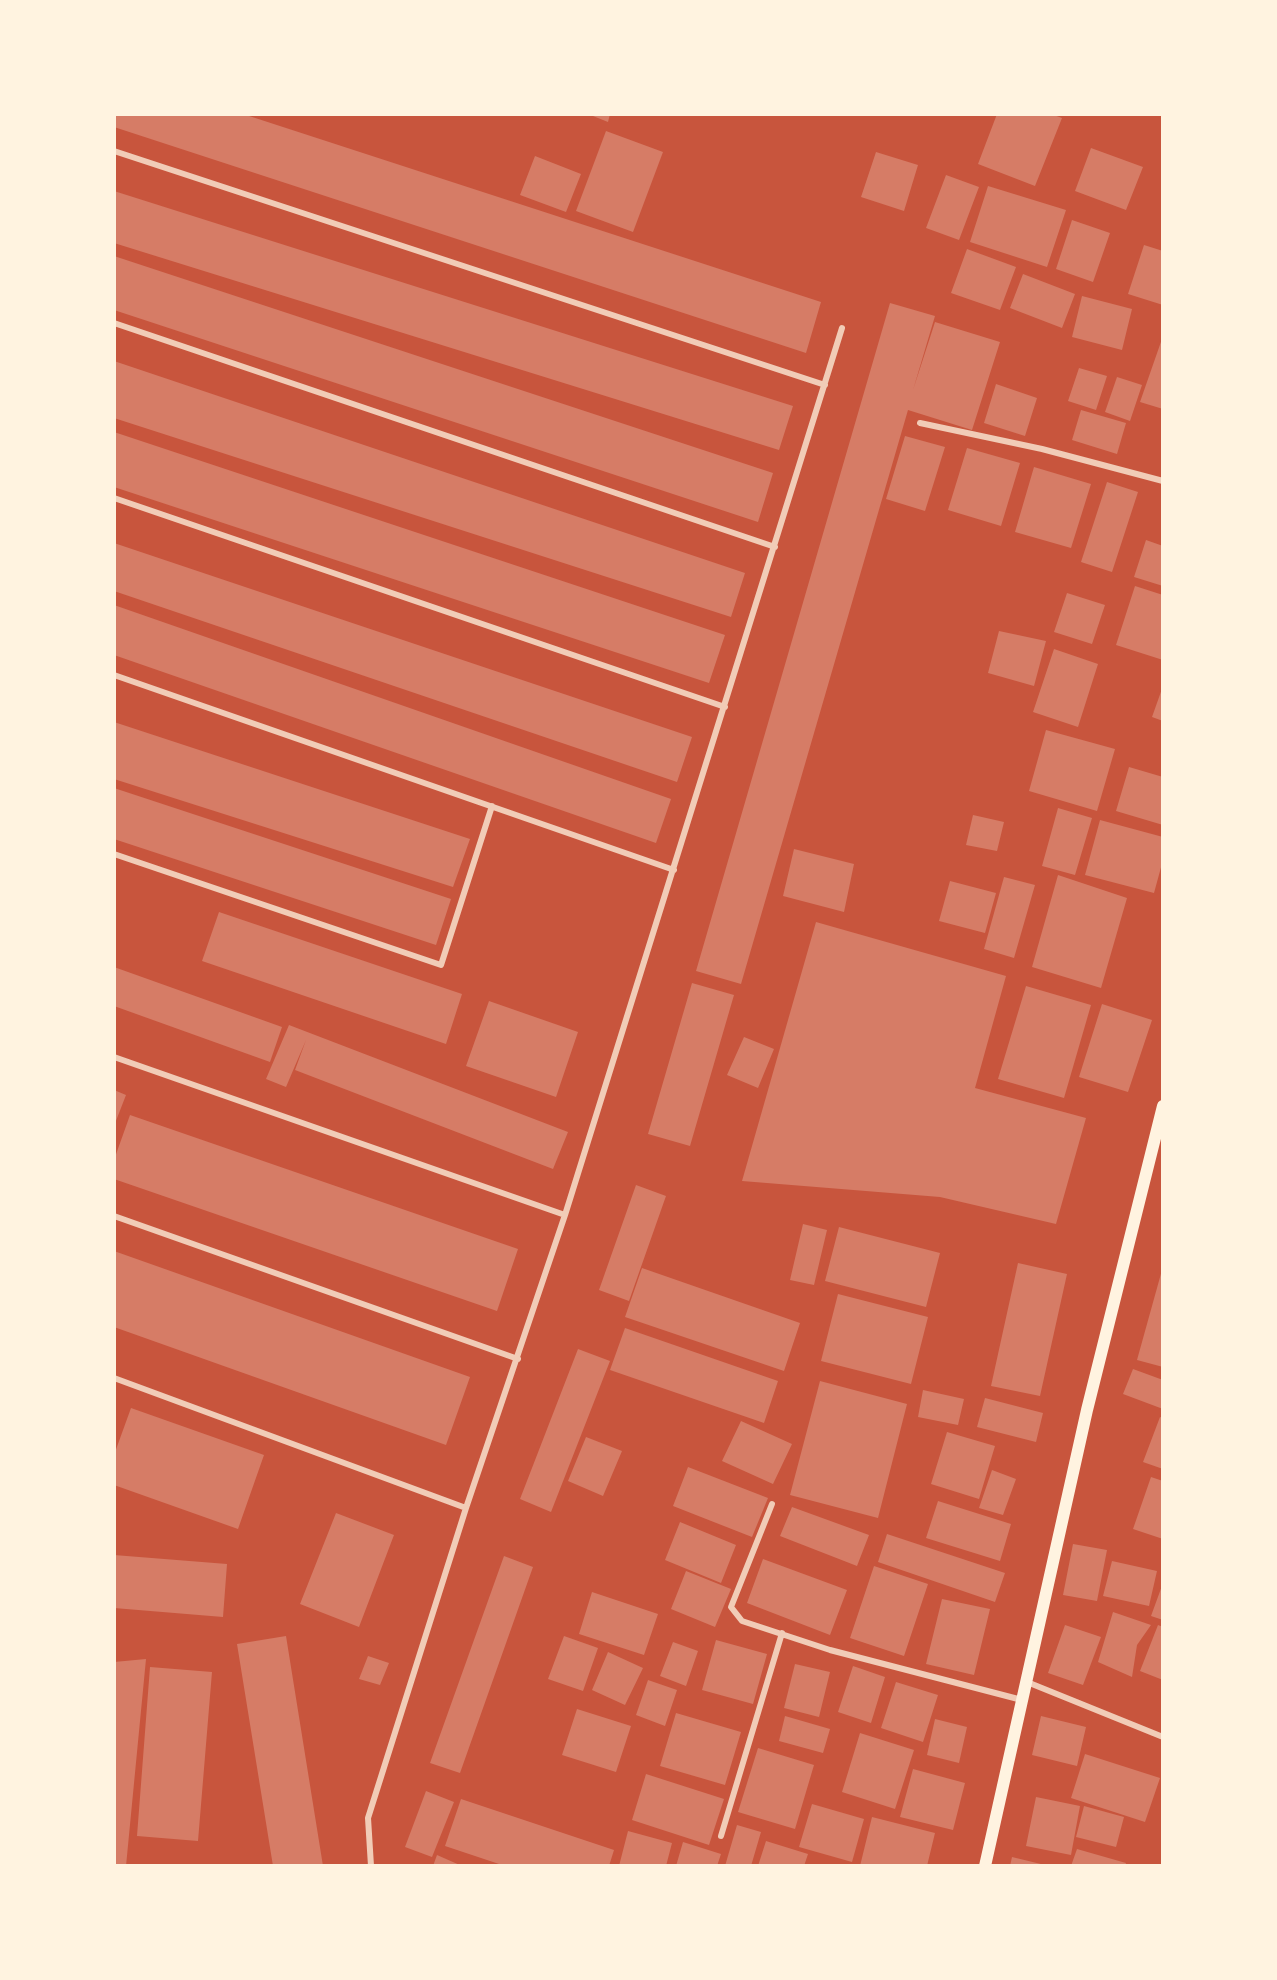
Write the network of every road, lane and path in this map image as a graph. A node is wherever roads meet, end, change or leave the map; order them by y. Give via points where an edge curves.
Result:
1 (114, 151) edge
2 (114, 323) edge
3 (842, 328) dead end
4 (825, 385) junction
5 (920, 423) dead end
6 (1163, 481) edge
7 (114, 498) edge
8 (775, 547) junction
9 (114, 675) edge
10 (725, 707) junction
11 (492, 806) junction
12 (114, 854) edge
13 (674, 870) junction
14 (114, 1057) edge
15 (1163, 1106) edge
16 (1160, 1131) edge
17 (565, 1215) junction
18 (114, 1216) edge
19 (518, 1359) junction
20 (114, 1378) edge
21 (772, 1504) dead end
22 (466, 1508) junction
23 (782, 1634) junction
24 (1027, 1682) junction
25 (1023, 1700) junction
26 (1163, 1737) edge
27 (721, 1836) dead end
28 (371, 1866) edge
29 (985, 1866) edge

1 - 4 street
2 - 8 street
3 - 4 street
4 - 8 street
5 - 6 street via 1042,449
7 - 10 street
8 - 10 street
9 - 11 street
10 - 13 street
11 - 12 street via 441,965
11 - 13 street
13 - 17 street
14 - 17 street
15 - 16 main road
16 - 24 main road via 1087,1410
17 - 19 street
18 - 19 street
19 - 22 street
20 - 22 street
21 - 23 street via 731,1607 742,1621
22 - 28 street via 368,1818
23 - 25 street
23 - 27 street
24 - 25 main road
24 - 26 street
25 - 29 main road

